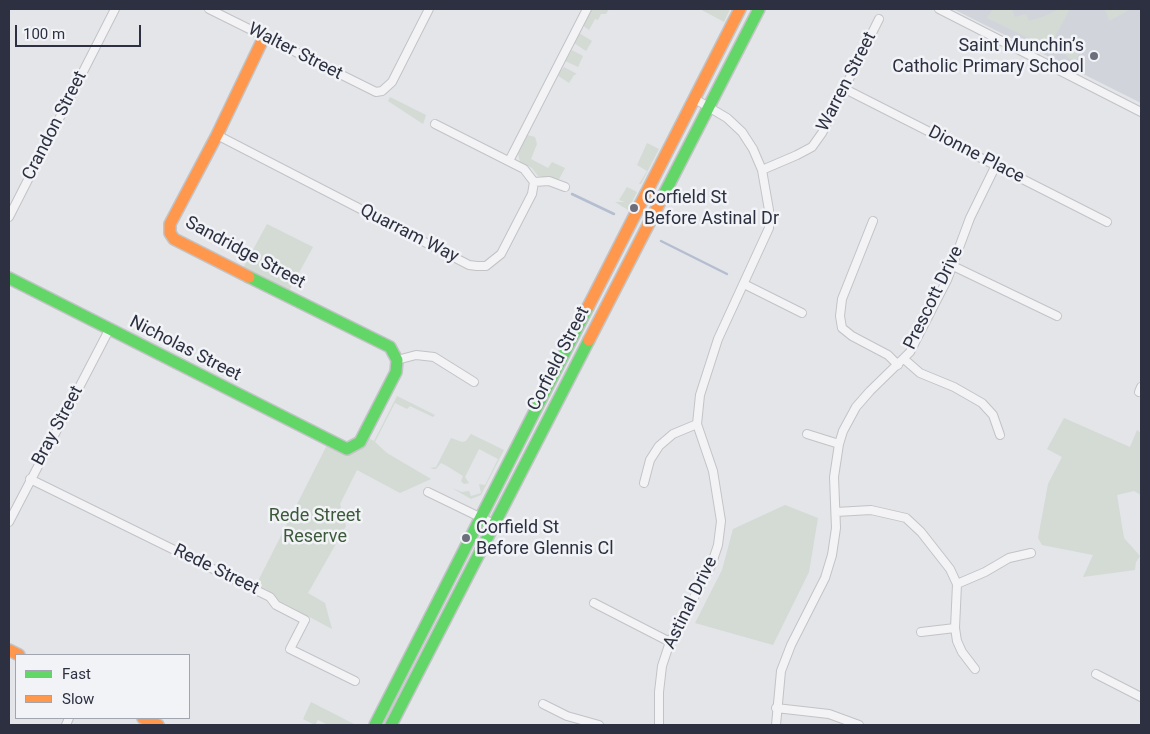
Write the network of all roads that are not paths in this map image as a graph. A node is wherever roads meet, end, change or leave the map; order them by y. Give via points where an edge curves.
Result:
1 (115, 9) edge
2 (209, 9) edge
3 (429, 9) edge
4 (586, 9) edge
5 (740, 9) edge
6 (759, 9) edge
7 (939, 9) edge
8 (879, 20) dead end
9 (264, 37) junction
10 (845, 89) junction
11 (695, 99) junction
12 (709, 106) junction
13 (1141, 112) edge
14 (435, 124) dead end
15 (217, 135) junction
16 (509, 161) junction
17 (996, 165) junction
18 (762, 170) junction
19 (534, 182) junction
20 (565, 188) dead end
21 (9, 217) edge
22 (873, 221) dead end
23 (1107, 222) dead end
24 (953, 266) junction
25 (9, 278) edge
26 (744, 284) junction
27 (802, 314) dead end
28 (1057, 316) dead end
29 (109, 330) junction
30 (397, 360) junction
31 (901, 362) junction
32 (474, 382) dead end
33 (697, 424) junction
34 (807, 434) dead end
35 (1000, 435) dead end
36 (838, 444) junction
37 (30, 479) junction
38 (644, 483) dead end
39 (428, 492) dead end
40 (836, 512) junction
41 (480, 517) junction
42 (9, 522) edge
43 (494, 524) junction
44 (1030, 553) dead end
45 (957, 584) junction
46 (594, 603) dead end
47 (955, 628) junction
48 (921, 632) dead end
49 (670, 642) junction
50 (975, 669) dead end
51 (1096, 674) dead end
52 (355, 682) dead end
53 (1141, 697) edge
54 (543, 704) dead end
55 (776, 708) junction
56 (145, 719) edge
57 (158, 725) edge
58 (375, 725) edge
59 (391, 725) edge
60 (599, 725) edge
61 (659, 725) edge
62 (776, 725) edge
63 (859, 725) edge

1 - 21 street, Crandon Street
2 - 9 street, Walter Street
3 - 9 street, Walter Street via 392,82 382,91 369,90
4 - 16 street
5 - 11 main road, Corfield Street
6 - 12 main road, Corfield Street
7 - 13 street
8 - 10 street, Warren Street
9 - 15 main road, Sandridge Street
10 - 17 street, Dionne Place
10 - 18 street, Warren Street via 812,147
11 - 12 street, Astinal Drive
11 - 41 main road, Corfield Street
12 - 18 street, Astinal Drive via 742,132
12 - 43 main road, Corfield Street
14 - 16 street
15 - 19 street, Quarram Way via 469,265 486,266 501,254 532,194
15 - 30 main road, Sandridge Street via 170,224 171,236 384,344 395,353
16 - 19 street via 524,169
17 - 23 street, Dionne Place
17 - 24 street, Prescott Drive via 970,218
18 - 26 street, Astinal Drive via 769,228
19 - 20 street via 544,180
22 - 31 street via 842,299 842,328
24 - 28 street
24 - 31 street, Prescott Drive via 915,344
25 - 29 main road, Nicholas Street
26 - 27 street
26 - 33 street, Astinal Drive via 718,339 700,395
29 - 30 main road, Nicholas Street via 347,449 360,442 396,372
29 - 37 street, Bray Street
30 - 32 street via 434,357
31 - 35 street via 982,403 993,415
31 - 36 street, Prescott Drive via 856,407
33 - 38 street via 673,434 659,446 650,460
33 - 49 street, Astinal Drive via 713,471 721,521 718,545 710,566
34 - 36 street
36 - 40 street, Prescott Drive via 834,477
37 - 42 street, Bray Street
37 - 52 street, Rede Street via 270,597 276,605 305,620 290,649
39 - 41 street
40 - 45 street via 871,510 906,518 945,562
40 - 55 street, Prescott Drive via 830,563 790,645 781,671
41 - 43 street
41 - 58 main road, Corfield Street
43 - 59 main road, Corfield Street
44 - 45 street via 1009,558
45 - 47 street
46 - 49 street
47 - 48 street
47 - 50 street via 962,652
49 - 61 street, Astinal Drive via 662,666
51 - 53 street
54 - 60 street via 567,716
55 - 62 street, Prescott Drive
55 - 63 street via 829,714
56 - 57 main road

